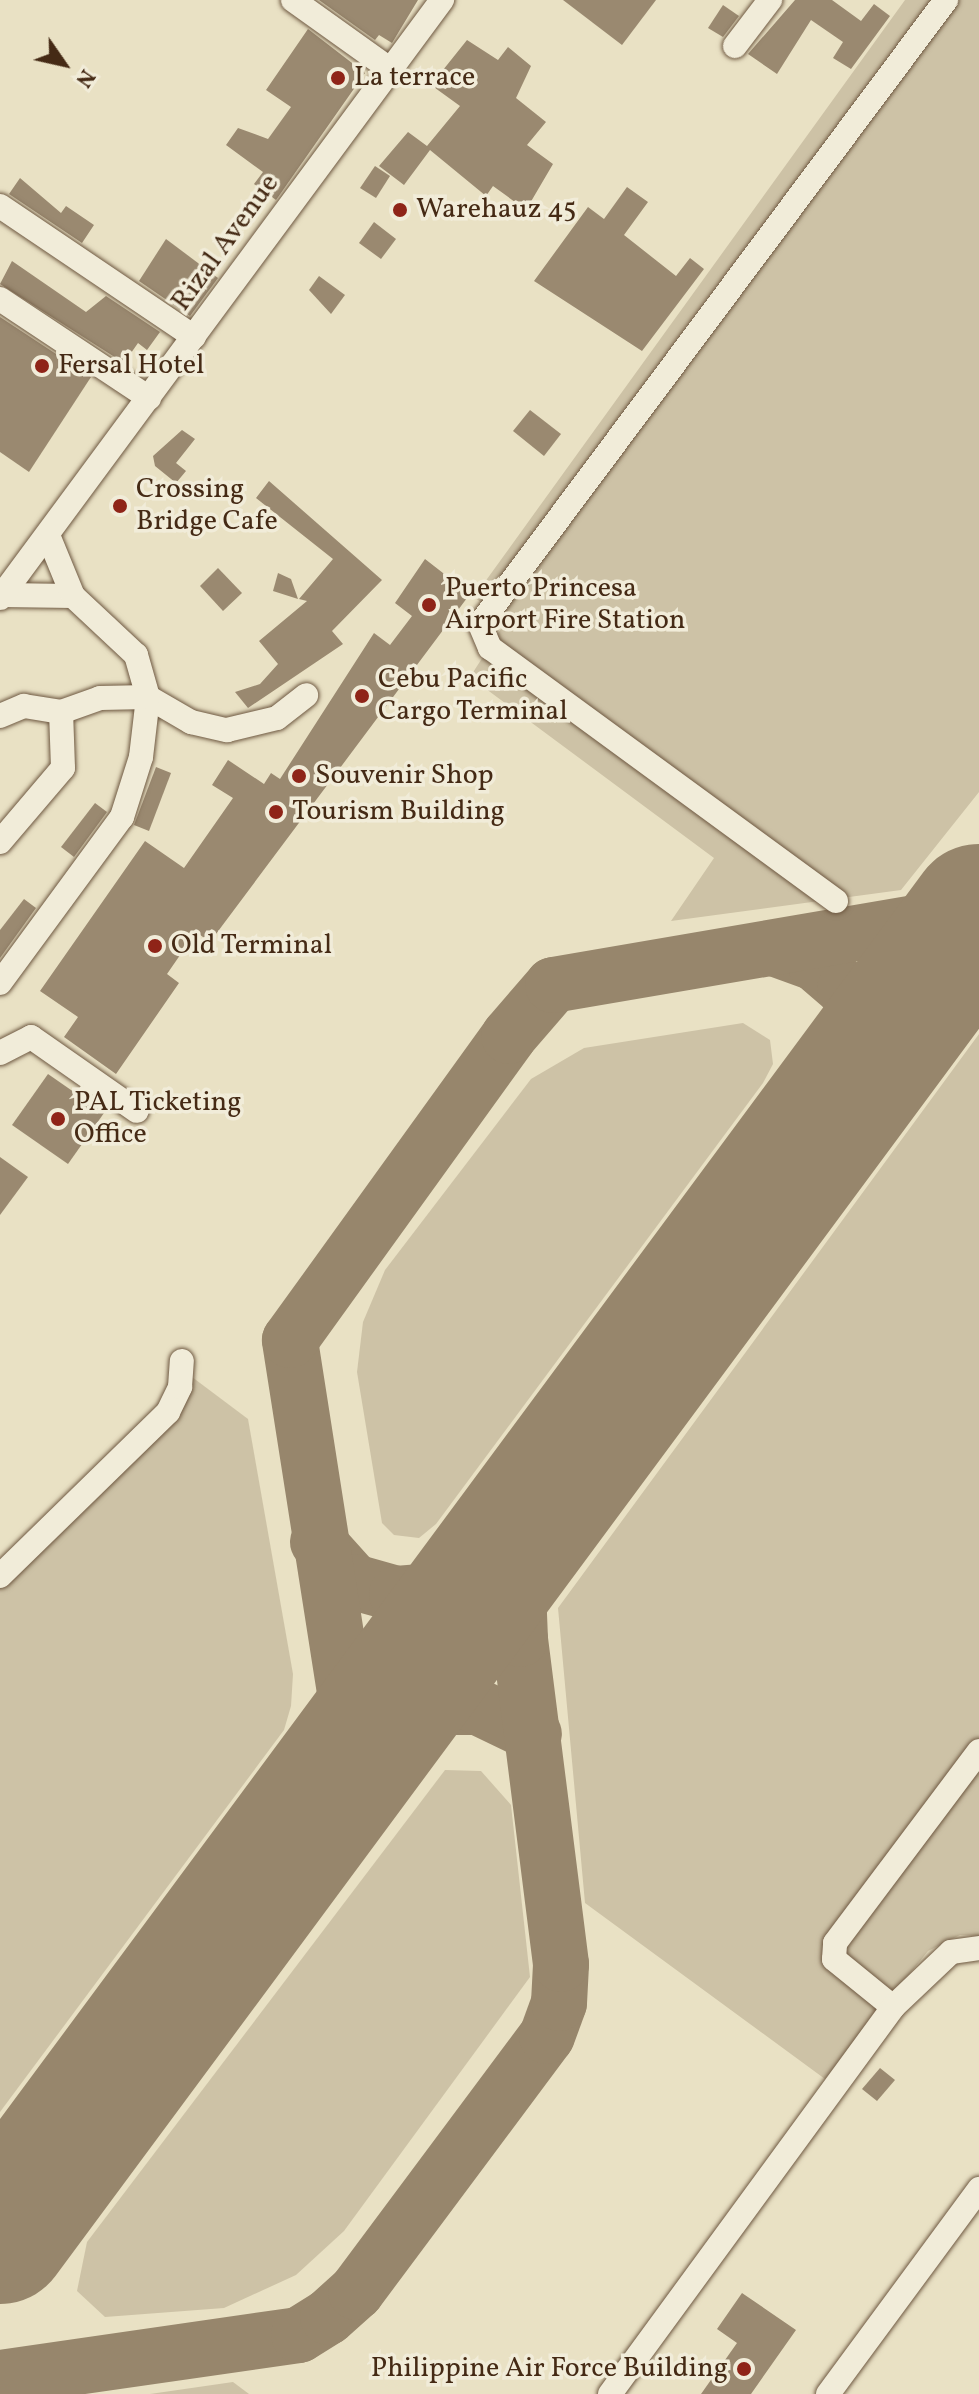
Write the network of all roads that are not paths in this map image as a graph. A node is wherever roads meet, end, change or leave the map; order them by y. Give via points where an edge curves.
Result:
1 (293, 0) edge
2 (442, 0) edge
3 (770, 0) edge
4 (946, 0) edge
5 (735, 46) dead end
6 (391, 70) junction
7 (0, 206) edge
8 (0, 299) edge
9 (194, 337) junction
10 (149, 398) junction
11 (48, 535) junction
12 (73, 596) junction
13 (1, 597) edge
14 (306, 695) dead end
15 (148, 697) junction
16 (61, 712) junction
17 (0, 716) edge
18 (0, 842) edge
19 (836, 901) dead end
20 (0, 983) edge
21 (0, 1053) edge
22 (137, 1111) dead end
23 (182, 1361) dead end
24 (0, 1576) edge
25 (979, 1751) edge
26 (979, 1948) edge
27 (893, 2007) junction
28 (979, 2189) edge
29 (610, 2394) edge
30 (828, 2394) edge

1 - 6 street
2 - 6 street, Rizal Avenue
3 - 5 street
4 - 19 street via 480,624 490,648
6 - 9 street, Rizal Avenue
7 - 9 street
8 - 10 street
9 - 10 street, Rizal Avenue
10 - 11 street, Rizal Avenue
11 - 12 street
11 - 13 street, Rizal Avenue
12 - 13 street
12 - 15 street via 126,638
14 - 15 street via 250,728 206,728
15 - 16 street via 100,698
15 - 20 street via 141,757 122,817
16 - 17 street via 24,706
16 - 18 street via 63,768
21 - 22 street via 31,1037
23 - 24 street via 180,1387 168,1412
25 - 27 street via 835,1943 834,1959
26 - 27 street via 951,1952
27 - 29 street
28 - 30 street

